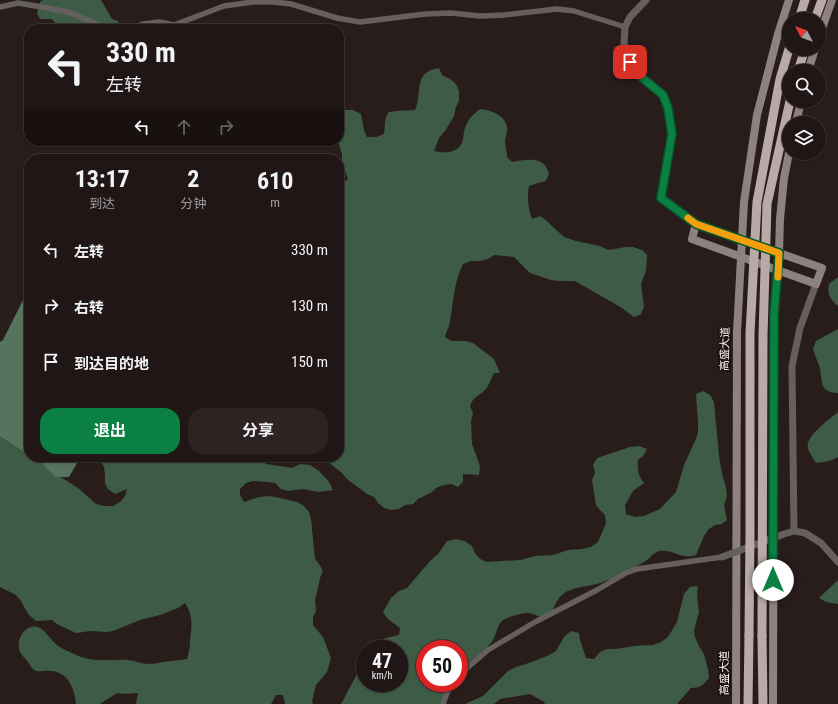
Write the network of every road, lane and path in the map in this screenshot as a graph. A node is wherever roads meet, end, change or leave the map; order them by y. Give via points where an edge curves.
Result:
1 (646, 0) edge
2 (789, 0) edge
3 (832, 0) edge
4 (804, 1) edge
5 (0, 7) edge
6 (801, 12) edge
7 (826, 17) edge
8 (97, 24) edge
9 (143, 24) edge
10 (169, 24) edge
11 (177, 24) edge
12 (625, 27) junction
13 (787, 56) edge
14 (788, 108) edge
15 (788, 160) edge
16 (696, 224) junction
17 (742, 240) junction
18 (779, 253) junction
19 (741, 256) junction
20 (778, 270) junction
21 (816, 284) junction
22 (794, 532) junction
23 (722, 557) joint
24 (838, 562) edge
25 (468, 668) edge
26 (448, 692) edge
27 (443, 704) edge
28 (736, 704) edge
29 (748, 704) edge
30 (762, 704) edge
31 (773, 704) edge

1 - 12 street via 630,17
2 - 17 main road, 高盛大道 via 757,115 744,202
3 - 7 main road
4 - 6 highway
5 - 8 street via 18,3 42,7 68,12
9 - 10 street
11 - 12 street via 224,6 274,2 360,22 425,14 480,16 557,9 574,11
12 - 16 street via 624,44 630,62 640,76 663,95 668,108 672,134 661,198
13 - 29 highway, bridge via 780,79 757,202 750,334
14 - 30 highway, bridge via 767,204 763,335
15 - 18 main road via 780,219
16 - 17 main road
16 - 19 main road via 692,239
17 - 18 main road
17 - 19 main road, 高盛大道
18 - 20 main road
18 - 21 main road via 822,268
19 - 20 main road
19 - 28 main road, 高盛大道 via 737,332
20 - 21 main road
20 - 31 main road via 774,315
21 - 22 street via 800,328 792,366
22 - 23 street, bridge
22 - 24 street via 804,533 820,543
23 - 25 street via 626,572 488,650
26 - 27 street

